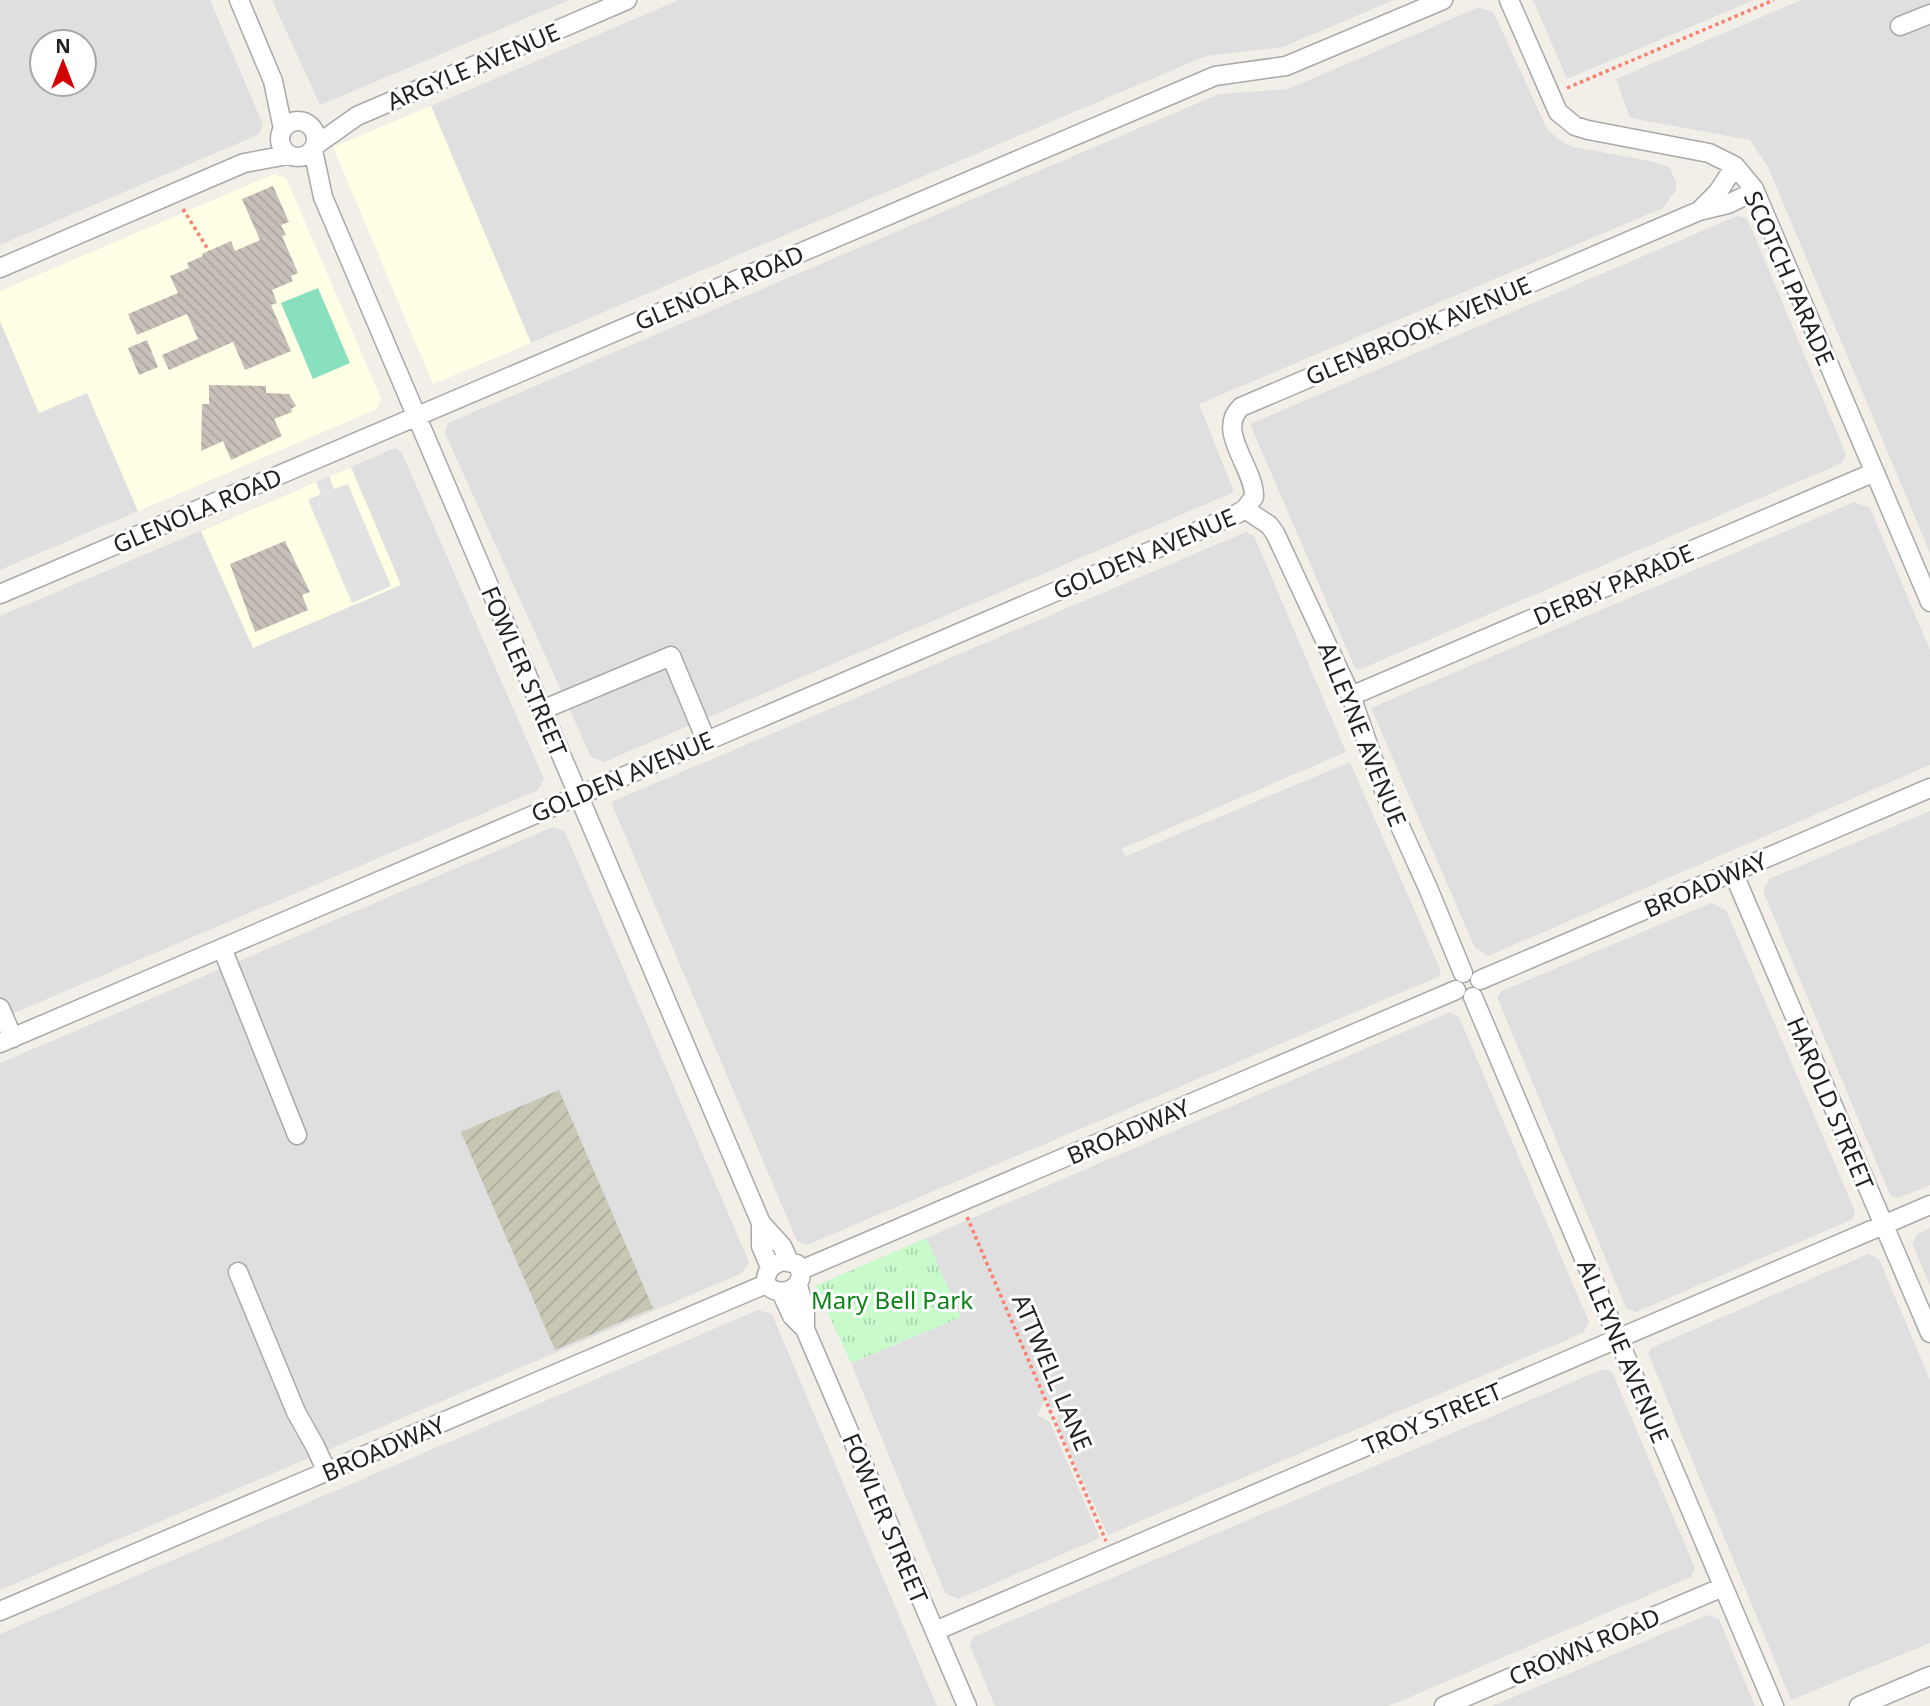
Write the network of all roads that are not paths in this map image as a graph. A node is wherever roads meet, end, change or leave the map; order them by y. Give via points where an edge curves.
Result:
1 (239, 0) edge
2 (627, 0) edge
3 (1443, 0) edge
4 (1509, 0) edge
5 (1930, 14) edge
6 (1900, 26) dead end
7 (273, 81) junction
8 (357, 116) junction
9 (307, 123) junction
10 (282, 132) junction
11 (314, 148) junction
12 (291, 156) junction
13 (244, 163) junction
14 (1735, 166) junction
15 (1755, 191) junction
16 (323, 197) junction
17 (1699, 211) junction
18 (0, 268) edge
19 (416, 416) junction
20 (1875, 472) junction
21 (1245, 509) junction
22 (0, 594) edge
23 (1930, 602) edge
24 (1350, 696) junction
25 (542, 710) junction
26 (705, 740) junction
27 (1930, 788) edge
28 (578, 795) junction
29 (1733, 872) junction
30 (222, 948) junction
31 (1463, 972) junction
32 (1480, 980) junction
33 (1456, 990) junction
34 (1473, 997) junction
35 (0, 1007) edge
36 (7, 1041) edge
37 (297, 1135) dead end
38 (1930, 1205) edge
39 (1884, 1225) junction
40 (238, 1272) dead end
41 (784, 1277) junction
42 (1930, 1333) edge
43 (1619, 1338) junction
44 (327, 1472) junction
45 (1723, 1587) junction
46 (0, 1611) edge
47 (935, 1631) junction
48 (1930, 1676) edge
49 (967, 1706) edge
50 (1444, 1706) edge
51 (1774, 1706) edge
52 (1859, 1706) edge

1 - 7 street
2 - 8 street, ARGYLE AVENUE
3 - 19 street, GLENOLA ROAD via 1286,66 1215,76
4 - 14 street, SCOTCH PARADE via 1549,95 1558,112 1575,126 1709,153
5 - 6 street
7 - 9 street
7 - 10 street
8 - 9 street, ARGYLE AVENUE
8 - 11 street, ARGYLE AVENUE
9 - 10 street via 292,122
9 - 11 street via 316,134
10 - 12 street via 281,146
10 - 13 street
11 - 12 street via 304,157
11 - 16 street, FOWLER STREET
12 - 13 street
12 - 16 street, FOWLER STREET
13 - 18 street
14 - 15 street, SCOTCH PARADE
14 - 17 street, GLENBROOK AVENUE
15 - 17 street, GLENBROOK AVENUE
15 - 20 street, SCOTCH PARADE
16 - 19 street, FOWLER STREET
17 - 21 street, GLENBROOK AVENUE via 1241,407 1231,428 1254,490
19 - 22 street, GLENOLA ROAD
19 - 25 street, FOWLER STREET
20 - 23 street, SCOTCH PARADE
20 - 24 street, DERBY PARADE
21 - 24 street, ALLEYNE AVENUE via 1275,533
21 - 26 street, GOLDEN AVENUE
24 - 31 street, ALLEYNE AVENUE via 1385,793
25 - 26 street via 671,656
25 - 28 street, FOWLER STREET
26 - 28 street, GOLDEN AVENUE
27 - 29 street, BROADWAY
28 - 30 street, GOLDEN AVENUE
28 - 41 street, FOWLER STREET via 761,1223 761,1246
29 - 32 street, BROADWAY
29 - 39 street, HAROLD STREET
30 - 36 street, GOLDEN AVENUE
30 - 37 street
31 - 32 street
31 - 33 street via 1456,978
32 - 34 street via 1481,988
33 - 34 street via 1461,996
33 - 41 street, BROADWAY
34 - 43 street, ALLEYNE AVENUE
35 - 36 street
38 - 39 street, TROY STREET
39 - 42 street, HAROLD STREET
39 - 43 street, TROY STREET
40 - 44 street via 296,1412
41 - 44 street, BROADWAY
41 - 47 street, FOWLER STREET via 792,1316 805,1329
43 - 45 street, ALLEYNE AVENUE
43 - 47 street, TROY STREET
44 - 46 street, BROADWAY
45 - 50 street, CROWN ROAD
45 - 51 street, ALLEYNE AVENUE
47 - 49 street, FOWLER STREET
48 - 52 street

